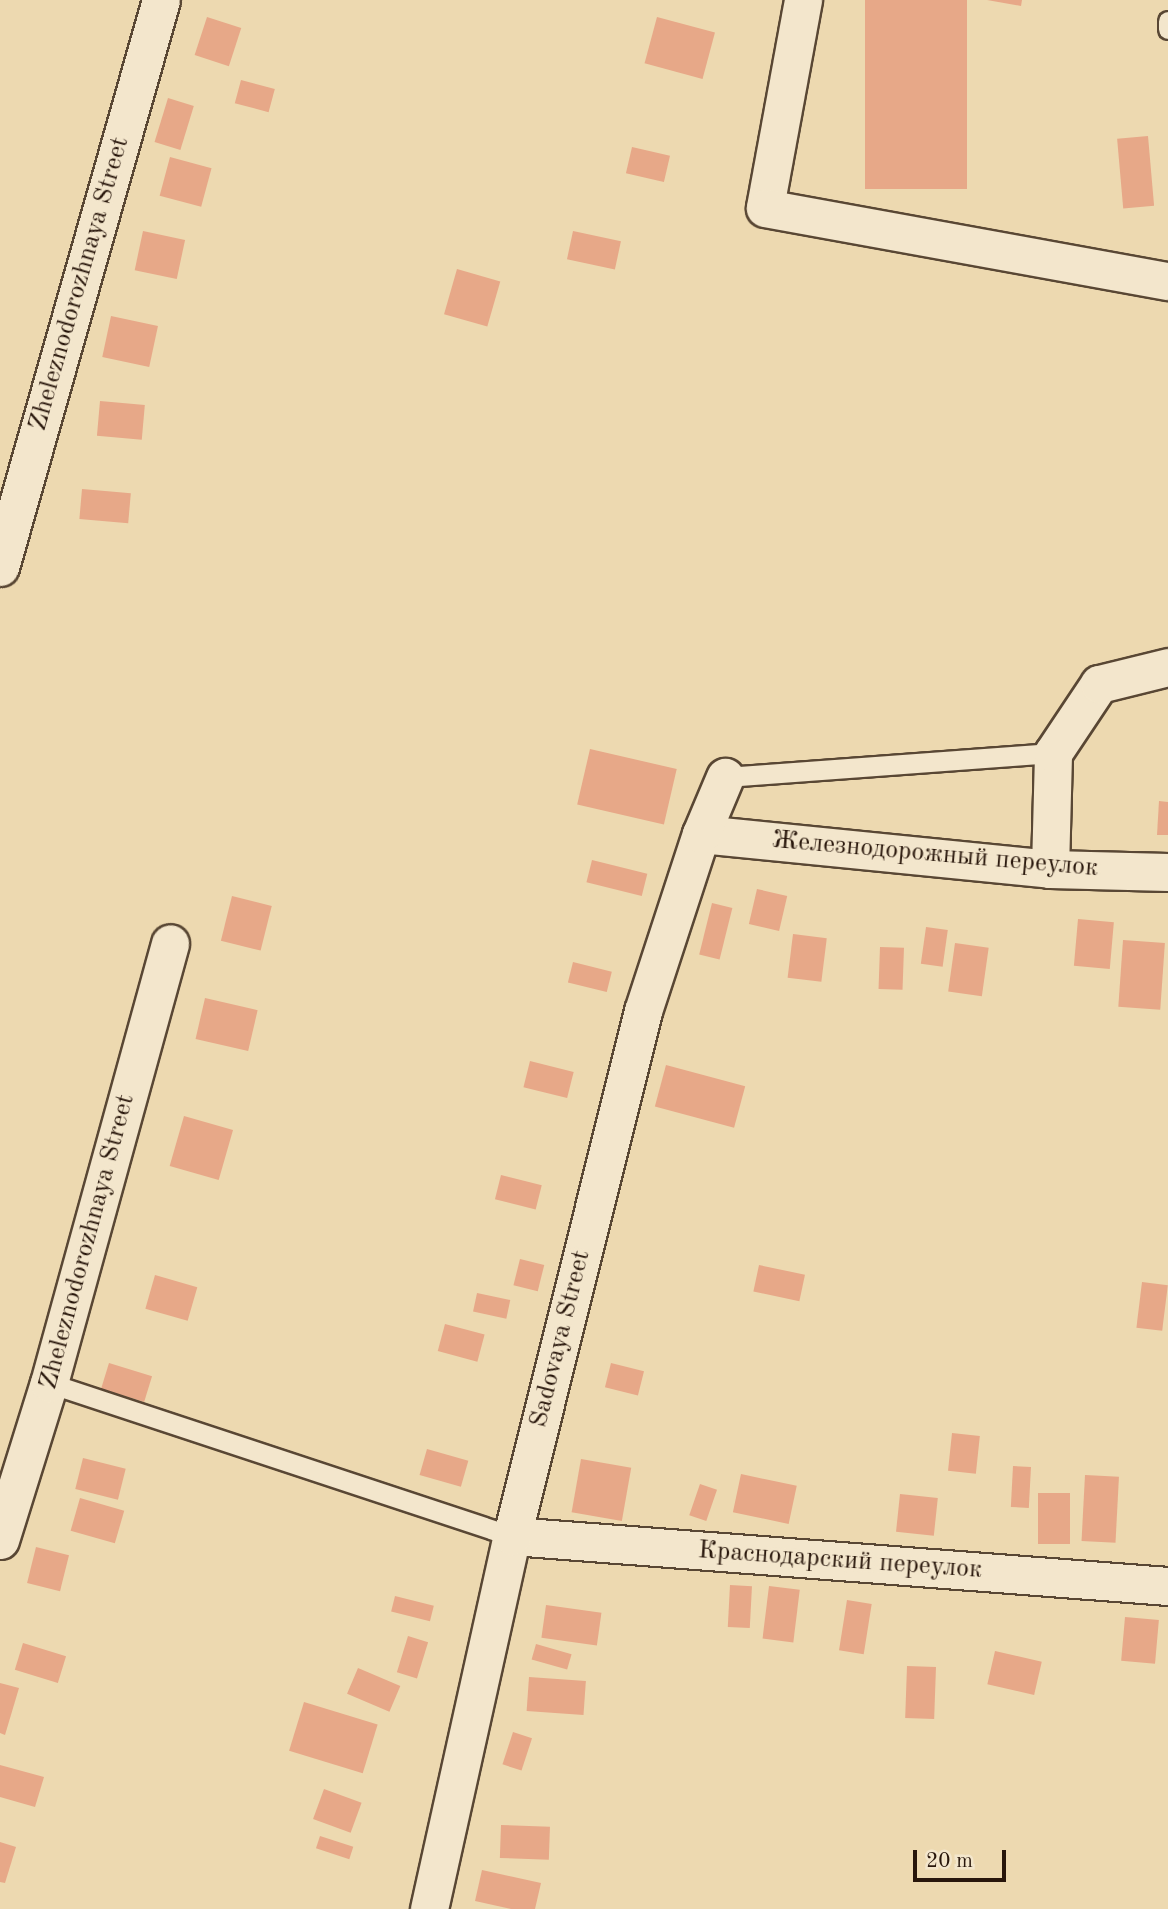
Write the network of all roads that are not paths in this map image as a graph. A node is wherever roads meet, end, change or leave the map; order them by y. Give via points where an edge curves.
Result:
1 (161, 0) edge
2 (803, 0) edge
3 (1168, 21) edge
4 (1168, 29) edge
5 (1168, 281) edge
6 (0, 567) edge
7 (1168, 667) edge
8 (1053, 753) junction
9 (724, 777) joint
10 (701, 834) junction
11 (1050, 869) junction
12 (1168, 872) edge
13 (170, 943) dead end
14 (49, 1383) junction
15 (512, 1536) junction
16 (0, 1540) edge
17 (1168, 1586) edge
18 (429, 1909) edge

1 - 6 street, Zheleznodorozhnaya Street
2 - 5 street via 765,208
3 - 4 lane
7 - 8 street via 1099,684
8 - 9 lane
8 - 11 street
9 - 10 street, Sadovaya Street
10 - 11 street, Железнодорожный переулок
10 - 15 street, Sadovaya Street via 643,1011
11 - 12 street, Железнодорожный переулок
13 - 14 street, Zheleznodorozhnaya Street
14 - 15 lane
14 - 16 street, Zheleznodorozhnaya Street
15 - 17 street, Краснодарский переулок
15 - 18 street, Sadovaya Street

